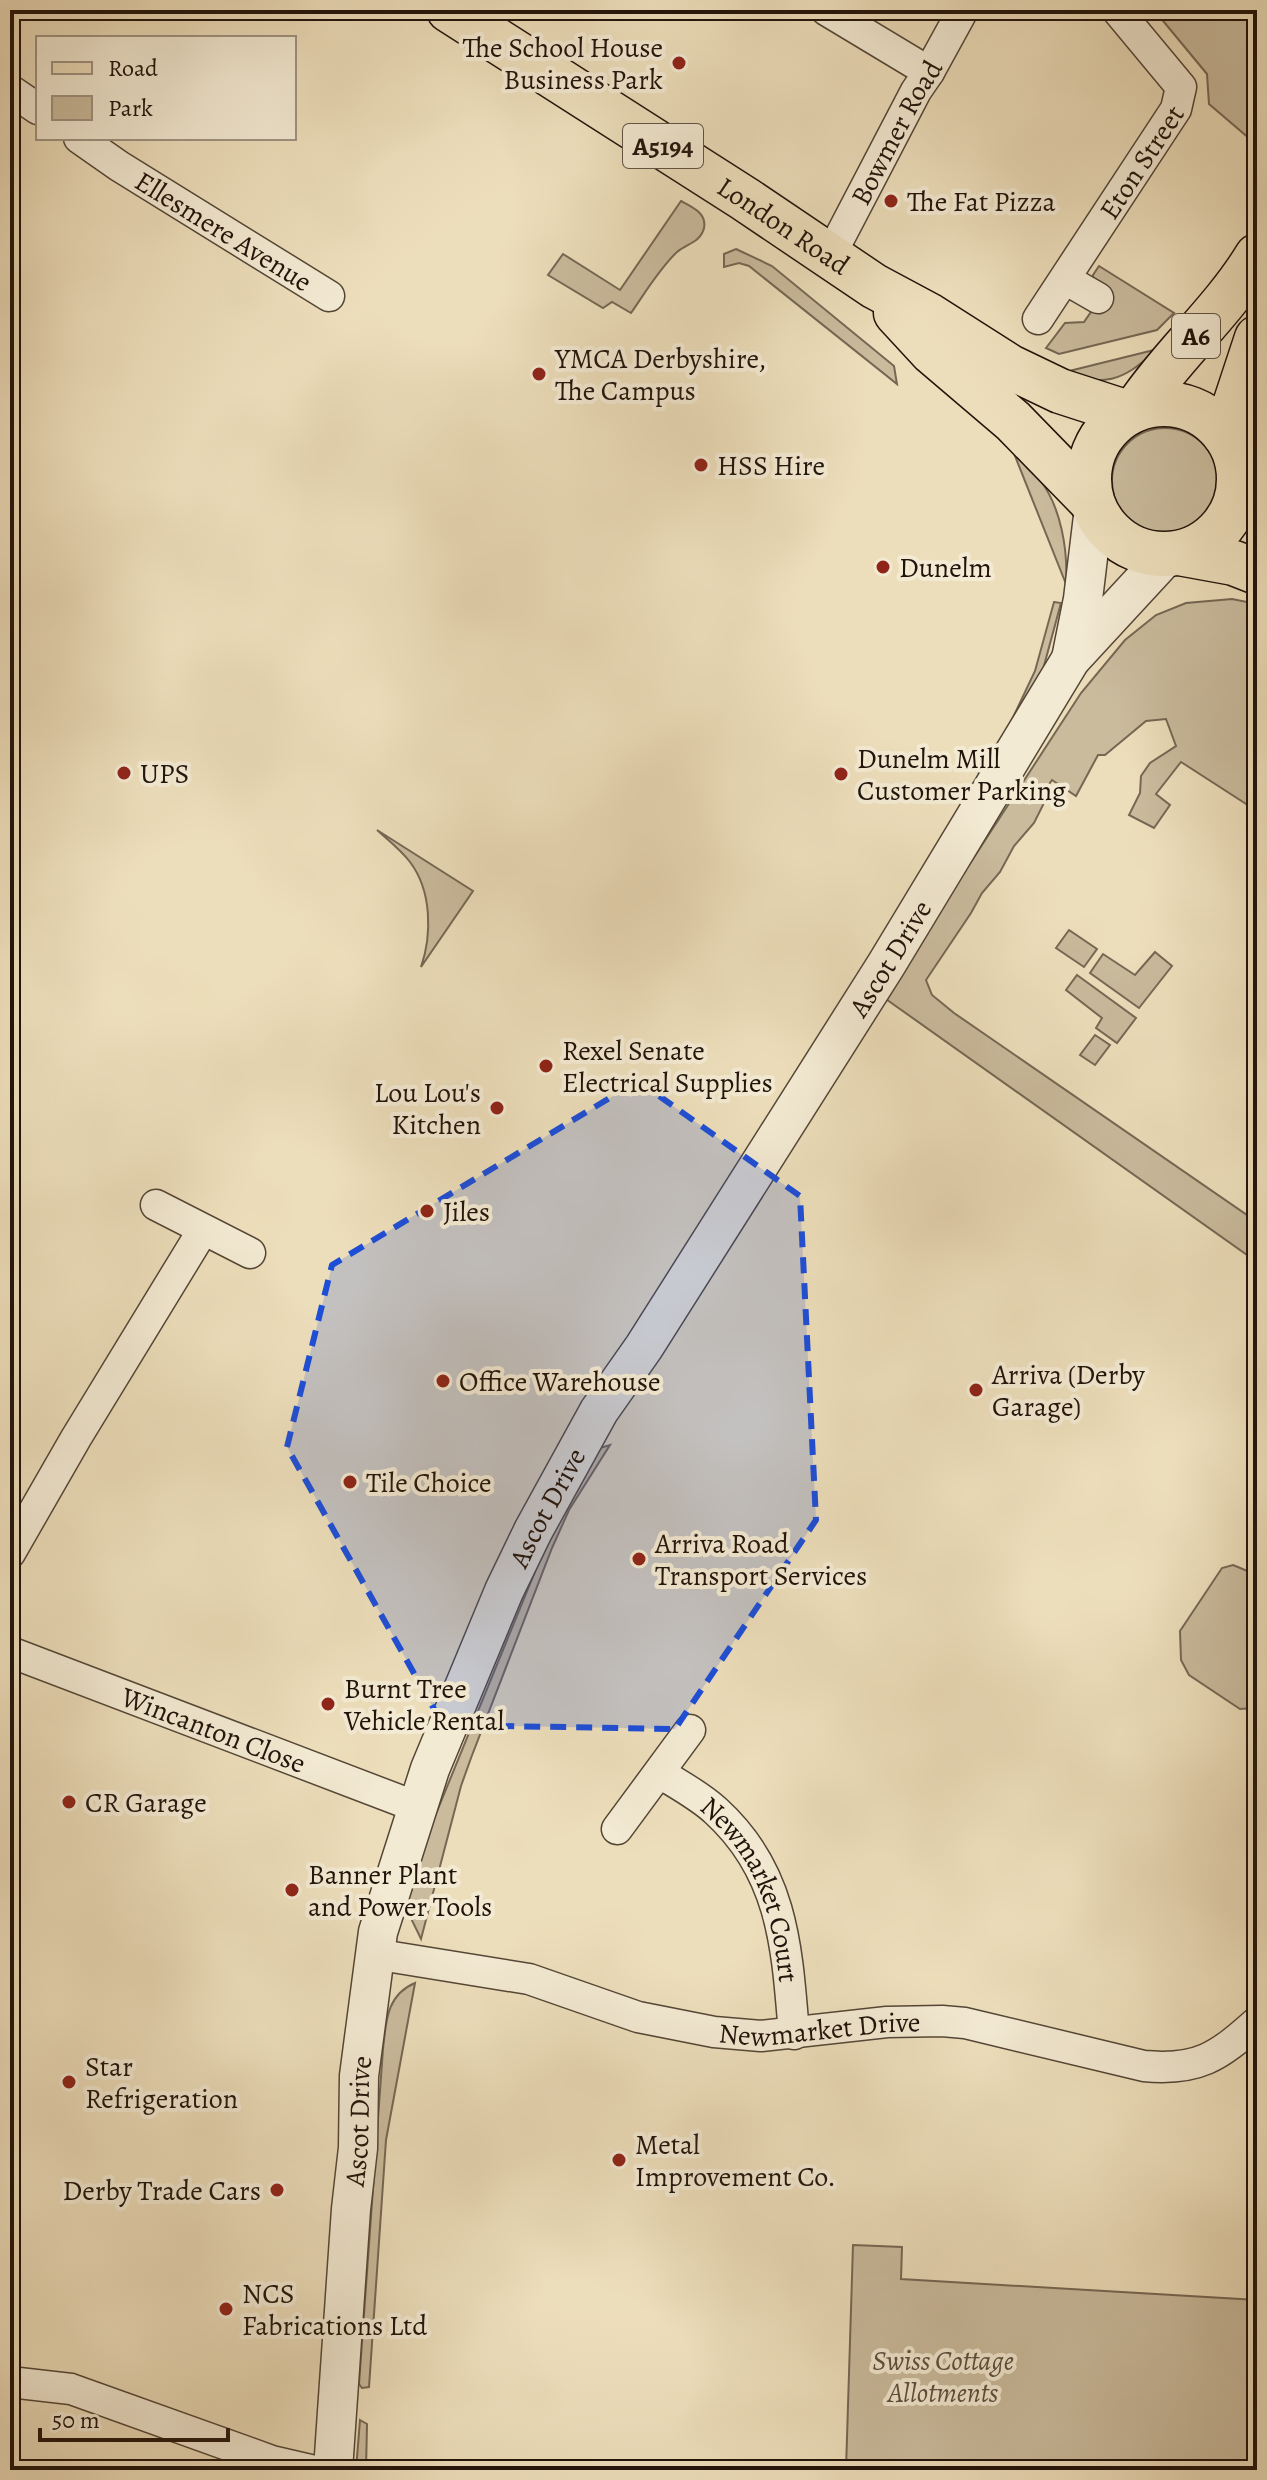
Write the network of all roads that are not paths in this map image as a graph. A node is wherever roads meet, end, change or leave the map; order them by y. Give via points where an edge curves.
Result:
1 (449, 10) edge
2 (826, 10) edge
3 (963, 10) edge
4 (1117, 10) edge
5 (929, 72) junction
6 (10, 90) edge
7 (36, 108) edge
8 (82, 140) edge
9 (831, 254) junction
10 (1257, 256) edge
11 (1065, 279) junction
12 (874, 286) junction
13 (329, 296) dead end
14 (1098, 298) dead end
15 (1038, 319) dead end
16 (1257, 338) edge
17 (1132, 411) junction
18 (1239, 458) edge
19 (1093, 505) junction
20 (1174, 553) junction
21 (1257, 572) edge
22 (1071, 659) junction
23 (156, 1205) dead end
24 (203, 1230) junction
25 (250, 1253) dead end
26 (10, 1553) edge
27 (10, 1652) edge
28 (690, 1730) dead end
29 (660, 1773) junction
30 (417, 1807) junction
31 (617, 1829) dead end
32 (374, 1954) junction
33 (1257, 2022) edge
34 (794, 2034) junction
35 (10, 2382) edge
36 (311, 2470) edge
37 (333, 2470) edge

1 - 9 main road, London Road / A5194
2 - 5 street
3 - 5 street, Bowmer Road
4 - 11 street, Eton Street via 1181,87 1176,109
5 - 9 street, Bowmer Road
6 - 7 street
8 - 13 street, Ellesmere Avenue
9 - 12 main road, London Road / A5194
10 - 17 main road, A6
11 - 14 street
11 - 15 street, Eton Street
12 - 17 main road, London Road / A5194 via 1036,380
12 - 19 main road, London Road / A5194 via 932,352 1013,421
16 - 18 main road, A6
17 - 18 main road via 1169,404 1185,407 1214,423
17 - 19 main road via 1102,436 1094,451 1089,468
18 - 20 main road via 1239,488 1229,517 1208,540
19 - 20 main road via 1119,539 1142,551
19 - 22 street, Ascot Drive
20 - 21 main road
20 - 22 street, Ascot Drive
22 - 30 street, Ascot Drive via 886,965 596,1416 504,1591
23 - 24 street
24 - 25 street
24 - 26 street
27 - 30 street, Wincanton Close
28 - 29 street, Newmarket Court
29 - 31 street, Newmarket Court
29 - 34 street, Newmarket Court via 714,1809 760,1869 786,1945
30 - 32 street, Ascot Drive
32 - 34 street, Newmarket Drive via 529,1979 676,2026 750,2036
32 - 37 street, Ascot Drive via 359,2076
33 - 34 street, Newmarket Drive via 1203,2062 1174,2068 1144,2066 965,2023 887,2022
35 - 36 street via 71,2389

